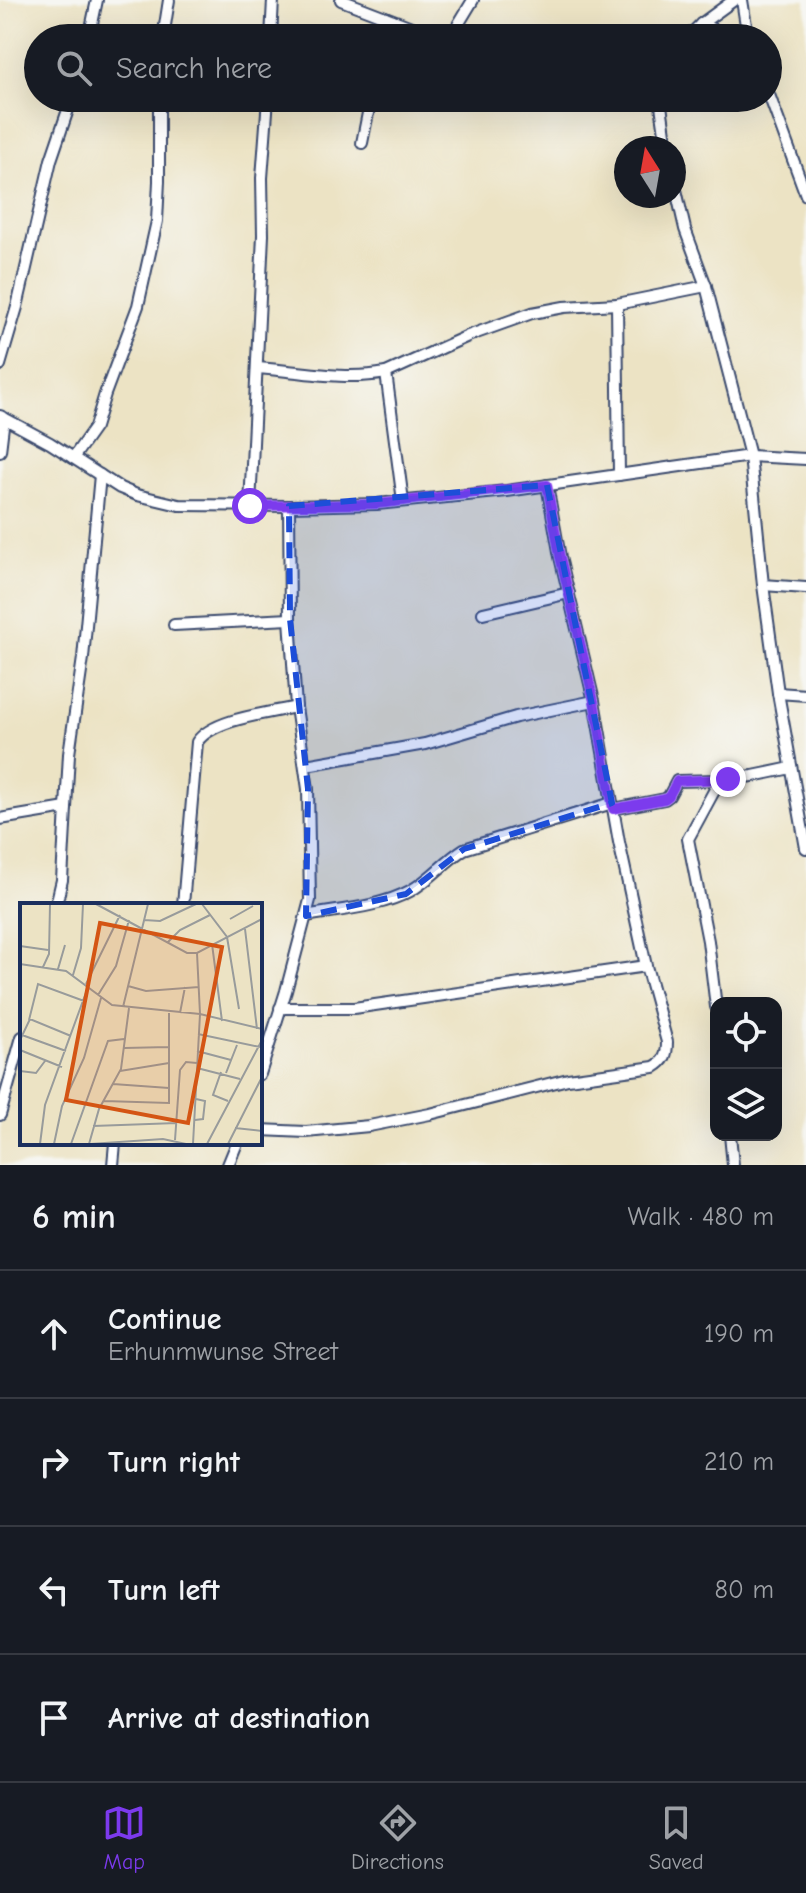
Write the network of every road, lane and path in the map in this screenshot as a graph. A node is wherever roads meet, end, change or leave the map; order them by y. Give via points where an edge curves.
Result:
1 (97, 0) edge
2 (169, 0) edge
3 (273, 0) edge
4 (341, 0) edge
5 (473, 0) edge
6 (734, 0) edge
7 (742, 0) edge
8 (385, 17) junction
9 (92, 24) edge
10 (165, 24) edge
11 (272, 24) edge
12 (384, 24) edge
13 (403, 24) edge
14 (458, 24) edge
15 (701, 24) edge
16 (746, 24) edge
17 (67, 112) edge
18 (159, 112) edge
19 (267, 112) edge
20 (368, 112) edge
21 (662, 112) edge
22 (775, 112) edge
23 (665, 136) edge
24 (362, 143) dead end
25 (806, 195) edge
26 (680, 208) edge
27 (706, 286) junction
28 (617, 304) junction
29 (0, 365) edge
30 (257, 368) junction
31 (386, 373) junction
32 (2, 417) edge
33 (0, 451) edge
34 (750, 456) junction
35 (73, 458) junction
36 (806, 459) edge
37 (100, 475) junction
38 (619, 475) junction
39 (547, 485) junction
40 (403, 501) junction
41 (250, 506) junction
42 (289, 506) junction
43 (763, 585) junction
44 (806, 588) edge
45 (569, 593) junction
46 (483, 613) dead end
47 (290, 619) junction
48 (174, 625) dead end
49 (778, 693) junction
50 (806, 695) edge
51 (594, 701) junction
52 (296, 707) junction
53 (306, 765) junction
54 (791, 768) junction
55 (720, 780) junction
56 (802, 804) edge
57 (613, 806) junction
58 (66, 808) junction
59 (0, 819) edge
60 (806, 848) edge
61 (56, 903) edge
62 (183, 903) edge
63 (306, 916) junction
64 (646, 966) junction
65 (715, 997) edge
66 (280, 1008) junction
67 (20, 1044) edge
68 (262, 1067) edge
69 (0, 1115) edge
70 (262, 1130) edge
71 (731, 1141) edge
72 (115, 1145) edge
73 (236, 1145) edge
74 (113, 1165) edge
75 (228, 1165) edge
76 (733, 1165) edge

1 - 9 street
2 - 10 street
3 - 11 street
4 - 8 street
5 - 14 street
6 - 15 street
7 - 16 street
8 - 12 street
8 - 13 street
17 - 29 street
18 - 35 street via 157,221 138,306 95,427
19 - 30 street
20 - 24 street
21 - 23 street
22 - 25 street
26 - 27 street
27 - 28 street
27 - 34 street
28 - 31 street via 532,313
28 - 38 street
30 - 31 street via 357,376
30 - 41 street
31 - 40 street
32 - 33 street
32 - 35 street
34 - 36 street
34 - 38 street
34 - 43 street
35 - 37 street
37 - 41 street via 137,495 179,505
37 - 58 street
38 - 39 street
39 - 40 street
39 - 45 street
40 - 42 street
41 - 42 street
42 - 47 street
43 - 44 street
43 - 49 street
45 - 46 street
45 - 51 street
47 - 48 street
47 - 52 street
49 - 50 street
49 - 54 street
51 - 53 street via 425,744
51 - 57 street
52 - 53 street
52 - 62 street via 216,727 197,742
53 - 63 street via 311,877
54 - 55 street
54 - 56 street
55 - 57 street via 677,781 665,799
55 - 65 street via 688,839
56 - 60 street
57 - 63 street via 464,849 406,894
57 - 64 street
58 - 59 street
58 - 61 street
63 - 66 street
64 - 66 street via 354,1008
64 - 70 street via 667,1042 667,1053 654,1067 568,1079 369,1126
66 - 68 street
67 - 69 street
71 - 76 street
72 - 74 street
73 - 75 street

